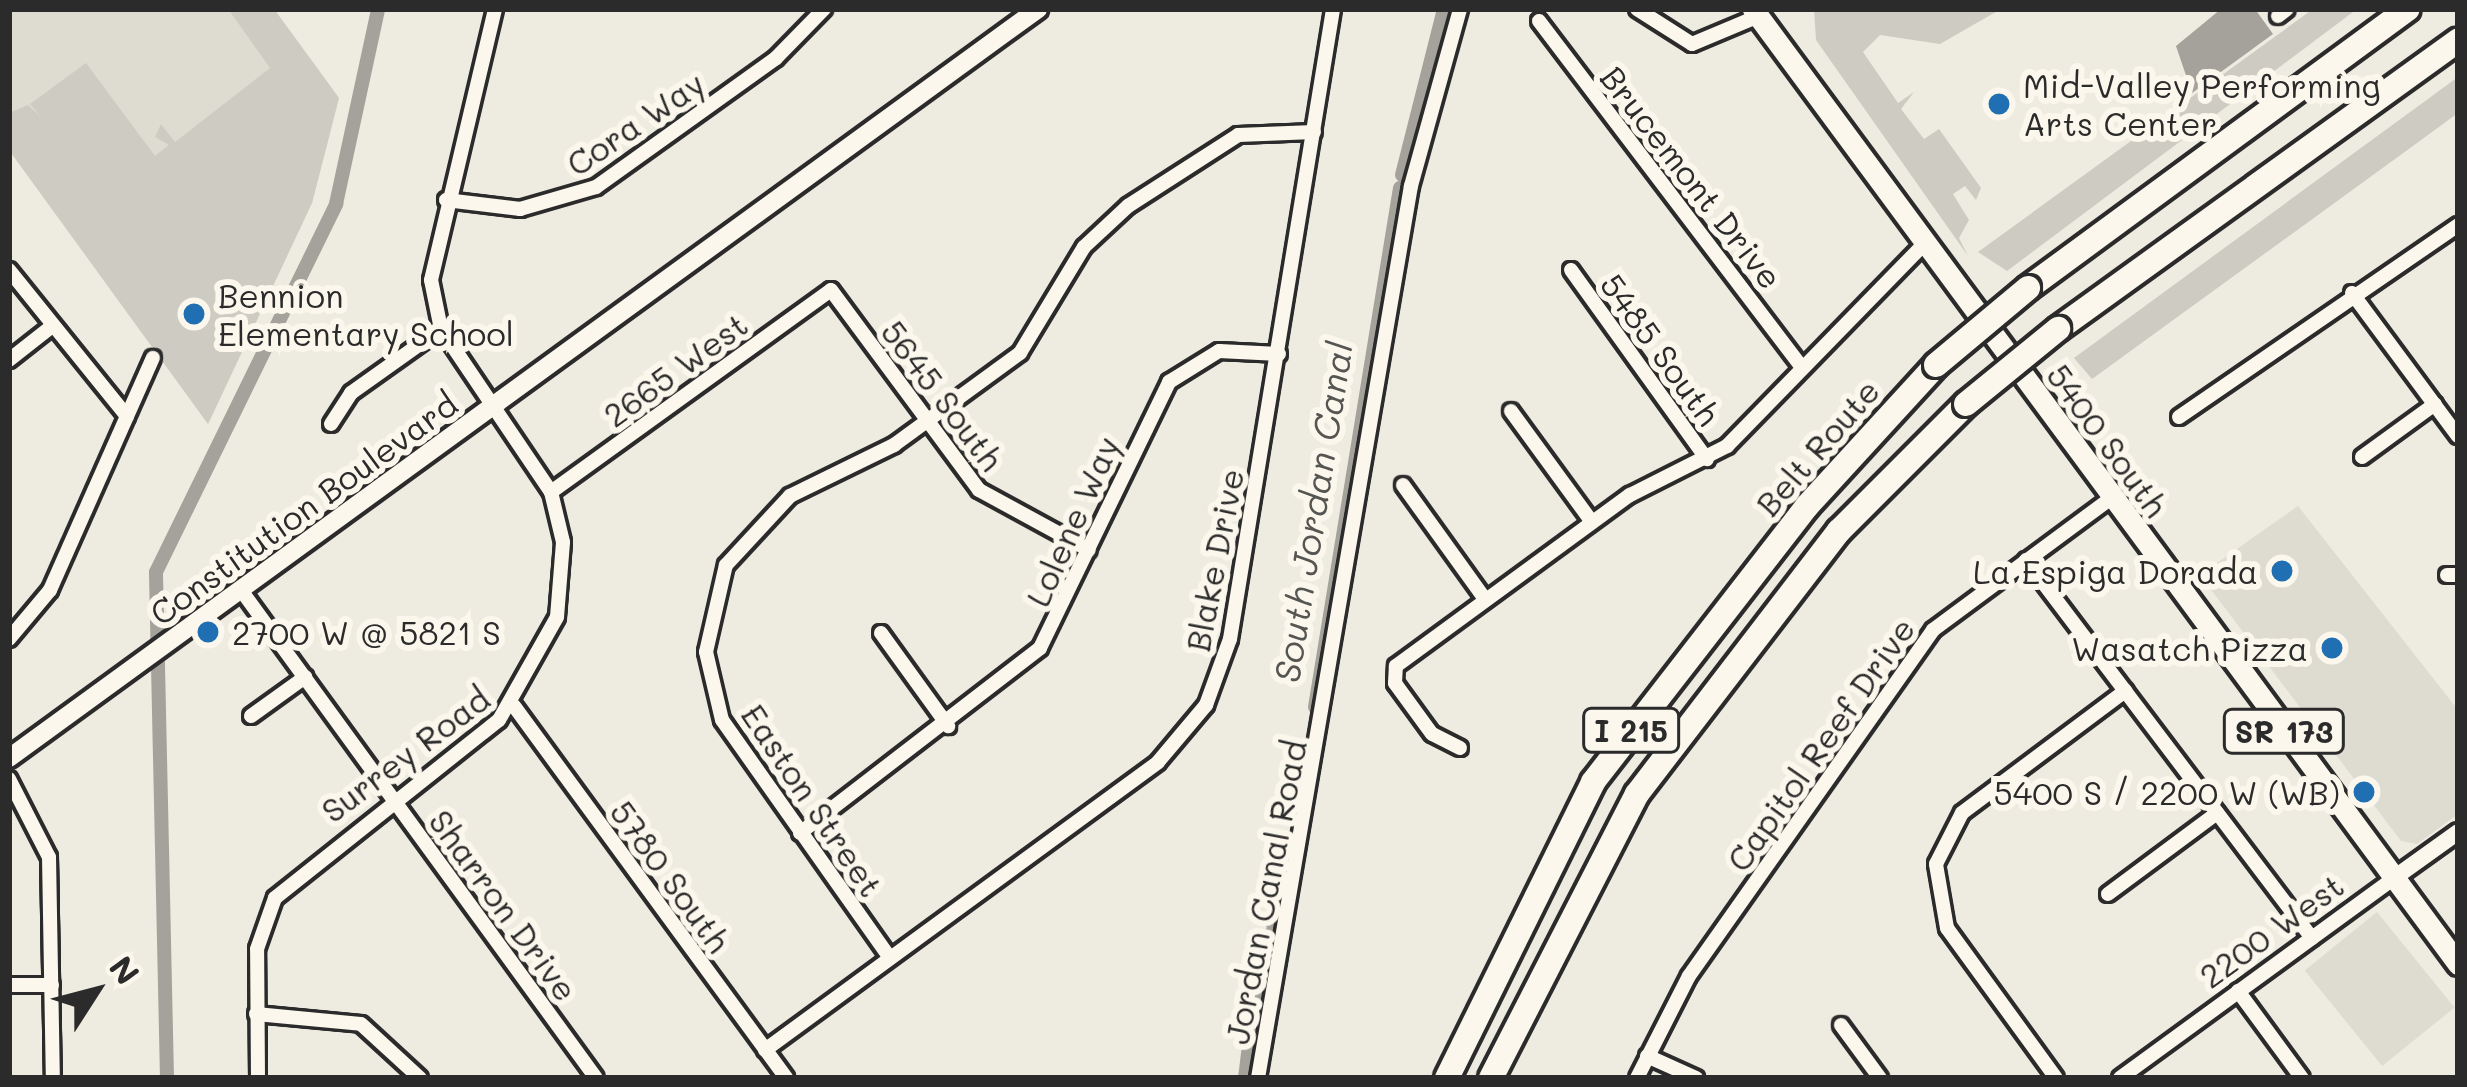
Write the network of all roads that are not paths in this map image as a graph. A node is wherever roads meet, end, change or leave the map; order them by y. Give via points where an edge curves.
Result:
1 (495, 9) edge
2 (824, 9) edge
3 (1038, 9) edge
4 (1333, 9) edge
5 (1460, 9) edge
6 (1637, 9) edge
7 (2408, 9) edge
8 (1756, 13) edge
9 (1539, 21) dead end
10 (2458, 40) edge
11 (1314, 132) junction
12 (446, 200) junction
13 (2458, 225) edge
14 (1924, 244) junction
15 (9, 270) edge
16 (1571, 270) dead end
17 (830, 290) joint
18 (2352, 292) junction
19 (50, 327) junction
20 (441, 329) junction
21 (1279, 354) junction
22 (153, 358) dead end
23 (9, 360) edge
24 (1802, 367) junction
25 (2435, 404) junction
26 (496, 405) junction
27 (1511, 411) dead end
28 (127, 416) junction
29 (2179, 417) dead end
30 (926, 422) junction
31 (331, 424) dead end
32 (2458, 436) edge
33 (2362, 457) dead end
34 (1707, 459) junction
35 (1403, 485) dead end
36 (551, 492) junction
37 (2110, 499) junction
38 (1592, 522) junction
39 (1089, 550) junction
40 (2026, 560) junction
41 (242, 590) junction
42 (1485, 598) junction
43 (881, 634) dead end
44 (9, 639) edge
45 (304, 677) junction
46 (2125, 691) junction
47 (514, 706) junction
48 (251, 716) dead end
49 (948, 726) junction
50 (1460, 748) dead end
51 (9, 758) edge
52 (9, 779) edge
53 (394, 799) junction
54 (2217, 813) junction
55 (800, 832) junction
56 (2458, 832) edge
57 (2395, 878) junction
58 (2108, 894) dead end
59 (2312, 938) junction
60 (890, 958) junction
61 (2458, 964) edge
62 (9, 985) edge
63 (52, 985) junction
64 (2239, 991) junction
65 (256, 1014) junction
66 (1841, 1025) dead end
67 (765, 1050) junction
68 (1647, 1056) junction
69 (52, 1078) edge
70 (258, 1078) edge
71 (420, 1078) edge
72 (596, 1078) edge
73 (786, 1078) edge
74 (1258, 1078) edge
75 (1447, 1078) edge
76 (1491, 1078) edge
77 (1637, 1078) edge
78 (1696, 1078) edge
79 (1880, 1078) edge
80 (2056, 1078) edge
81 (2120, 1078) edge
82 (2302, 1078) edge

1 - 12 street
2 - 12 street, Cora Way via 776,58 596,187 520,209
3 - 26 main road, Constitution Boulevard
4 - 11 street, Blake Drive
5 - 74 street, Jordan Canal Road via 1411,186
6 - 8 street via 1691,44
7 - 75 highway, Belt Route / I 215, bridge via 2028,288 1936,365 1807,506 1593,782
8 - 14 main road, 5400 South / SR 173
9 - 24 street, Brucemont Drive
10 - 76 highway, I 215, bridge via 2058,329 1966,404 1825,548 1637,794
11 - 21 street, Blake Drive
11 - 30 street, Easton Street via 1238,135 1128,206 1084,248 1032,342
12 - 20 street via 432,262
13 - 18 street
14 - 24 street
14 - 37 main road, 5400 South / SR 173
15 - 19 street
16 - 34 street, 5485 South
17 - 30 street, 5645 South
17 - 36 street, 2665 West
18 - 25 street
18 - 29 street
19 - 23 street
19 - 28 street
20 - 26 street, Surrey Road
20 - 31 street via 351,393
21 - 39 street, Lolene Way via 1219,351 1168,382
21 - 60 street, Blake Drive via 1230,639 1199,716 1158,762
22 - 28 street
24 - 34 street
25 - 32 street
25 - 33 street
26 - 36 street, Surrey Road
26 - 41 main road, Constitution Boulevard
27 - 38 street
28 - 44 street via 50,590
30 - 39 street, 5645 South via 991,501
30 - 55 street, Easton Street via 767,514 733,553 711,605 707,664 722,721
34 - 38 street
35 - 42 street
36 - 47 street, Surrey Road via 563,591
37 - 40 street, Capitol Reef Drive
37 - 57 main road, 5400 South / SR 173
38 - 42 street
39 - 49 street, Lolene Way via 1040,648
40 - 46 street
40 - 68 street, Capitol Reef Drive via 1954,609 1912,657 1689,976
41 - 45 street, Sharron Drive
41 - 51 main road, Constitution Boulevard
42 - 50 street via 1393,673 1432,734
43 - 49 street
45 - 48 street
45 - 53 street, Sharron Drive
46 - 54 street
46 - 80 street via 1975,801 1936,864 1947,928
47 - 53 street, Surrey Road
47 - 67 street, 5780 South
49 - 55 street, Lolene Way
52 - 63 street via 46,844
53 - 65 street, Surrey Road via 275,898 257,949
53 - 72 street, Sharron Drive
54 - 58 street
54 - 59 street
55 - 60 street, Easton Street
56 - 57 street, 2200 West
57 - 59 street, 2200 West
57 - 61 main road, 5400 South / SR 173
59 - 64 street, 2200 West
60 - 67 street, Blake Drive
62 - 63 street
63 - 69 street
64 - 81 street, 2200 West
64 - 82 street
65 - 70 street, Surrey Road
65 - 71 street via 361,1024
66 - 79 street
67 - 73 street, 5780 South
68 - 77 street, Capitol Reef Drive
68 - 78 street

